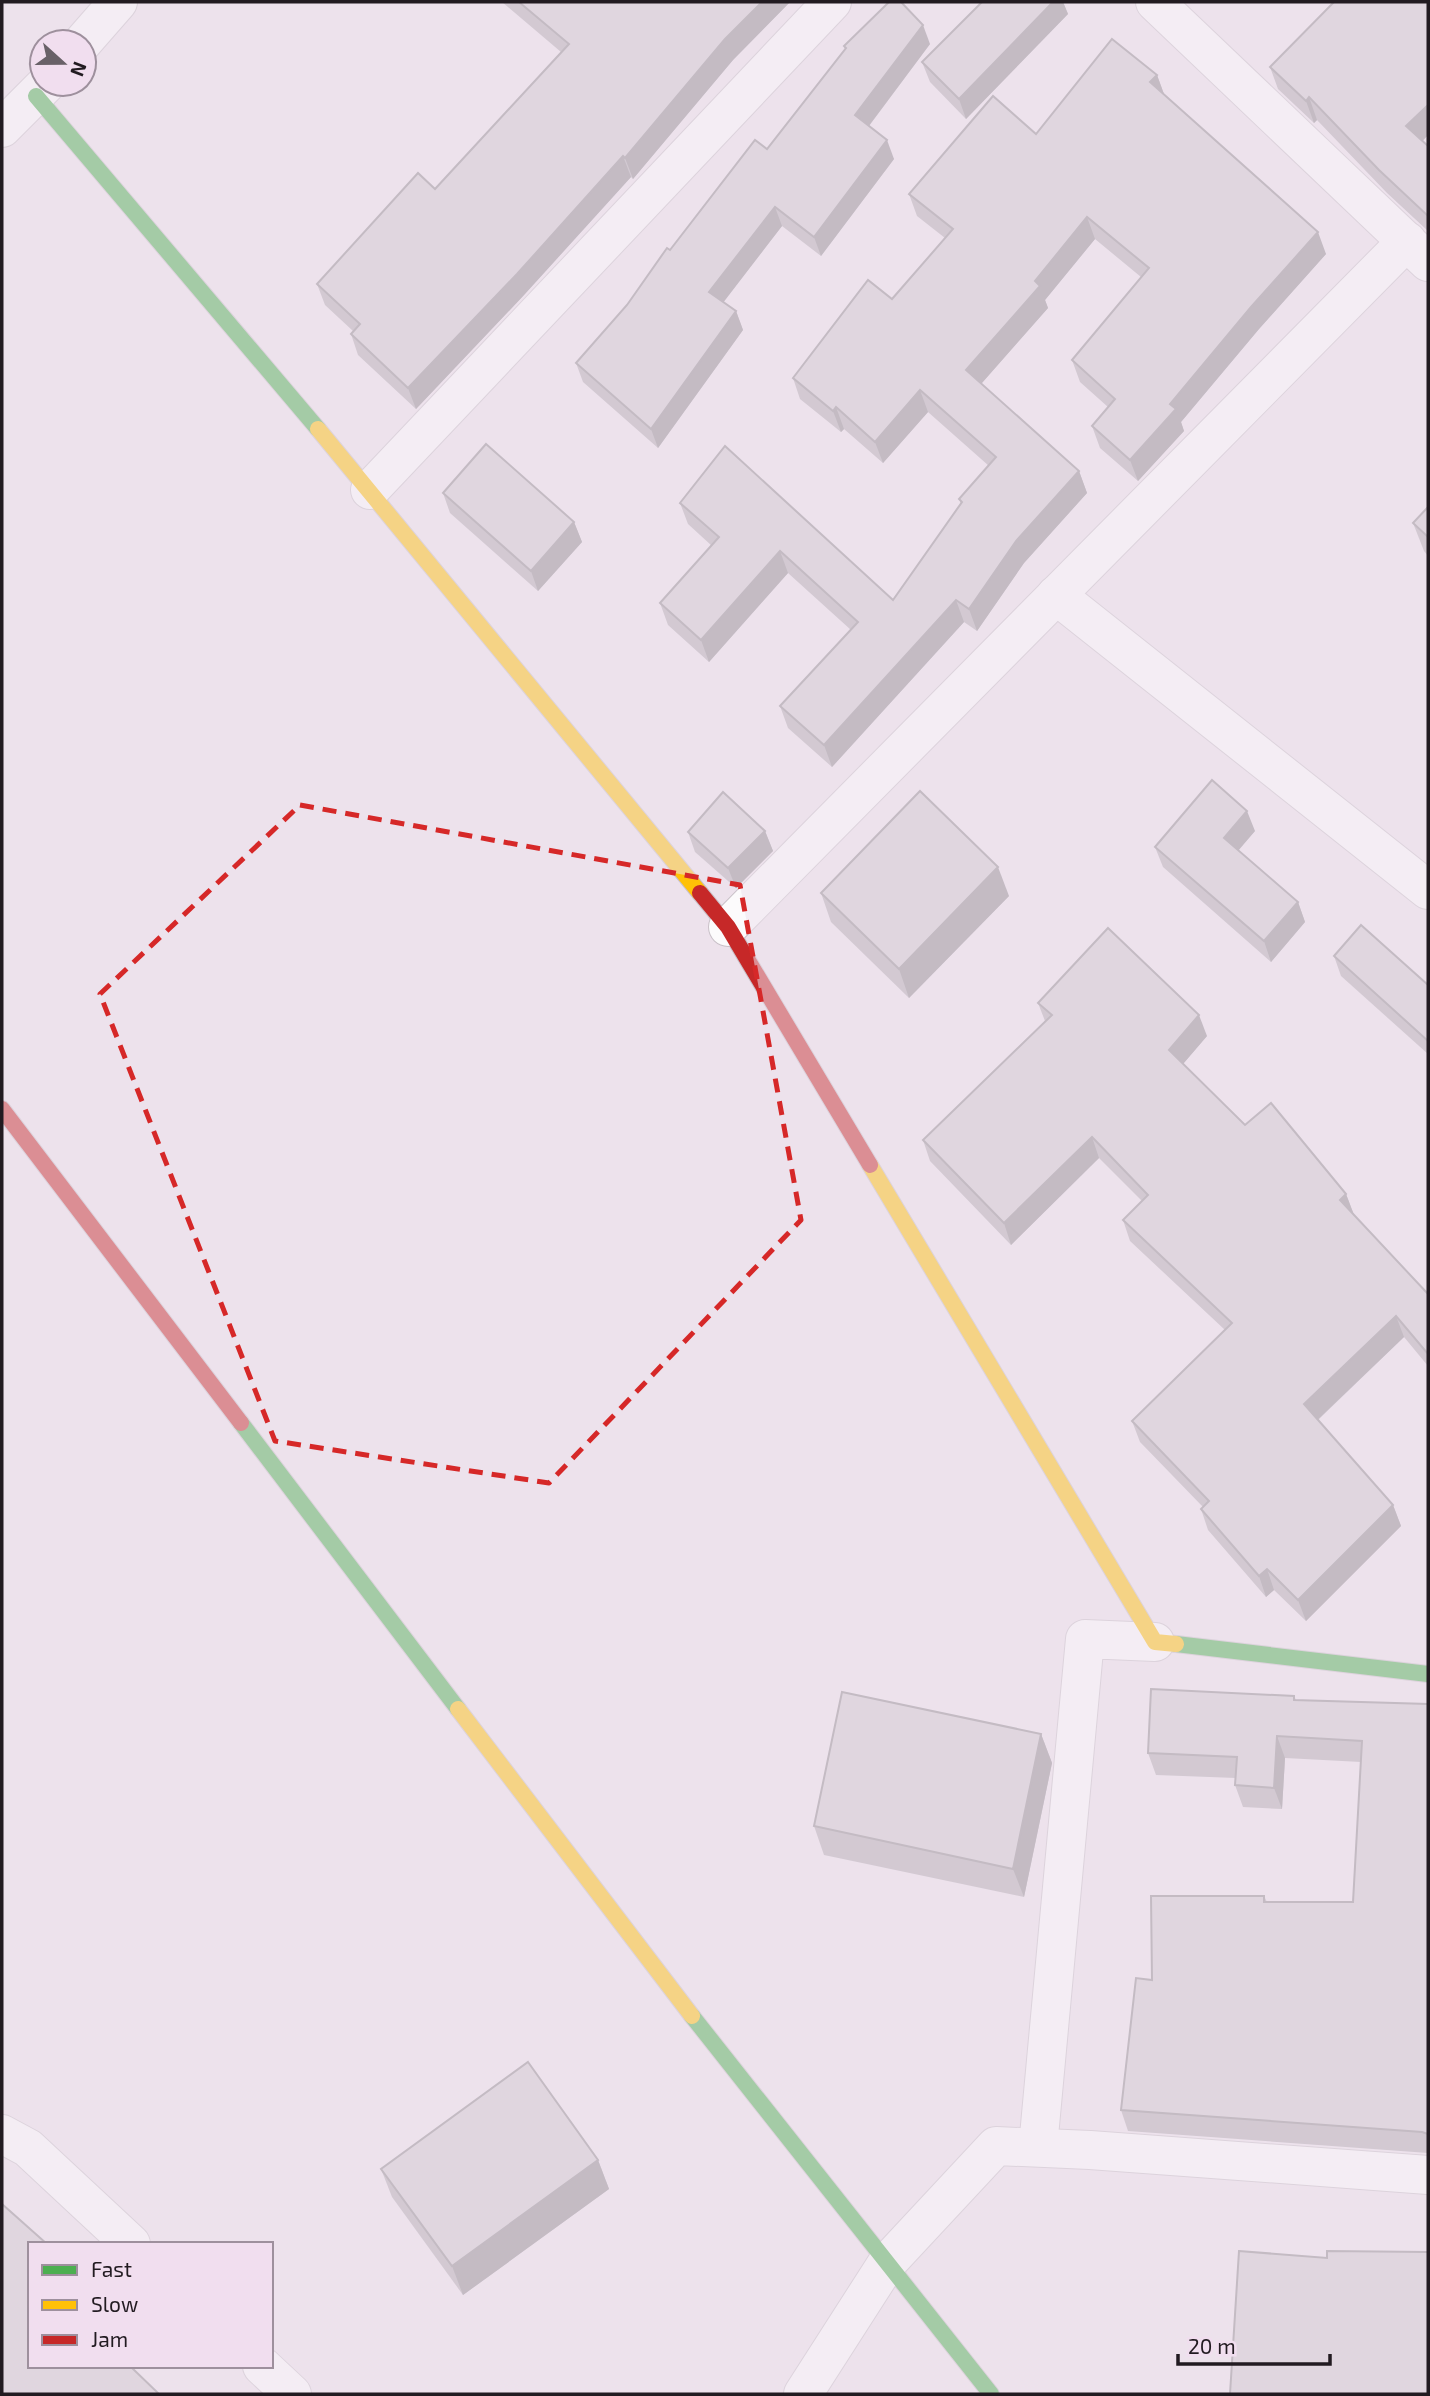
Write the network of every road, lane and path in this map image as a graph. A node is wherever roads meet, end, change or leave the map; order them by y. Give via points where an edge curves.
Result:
1 (118, 2) edge
2 (832, 2) edge
3 (1155, 2) edge
4 (95, 28) edge
5 (33, 98) edge
6 (48, 98) edge
7 (2, 128) edge
8 (1417, 251) edge
9 (370, 490) junction
10 (1056, 595) junction
11 (1426, 884) edge
12 (727, 927) junction
13 (2, 1109) edge
14 (1154, 1642) junction
15 (1428, 1674) edge
16 (2, 2134) edge
17 (1038, 2147) junction
18 (1428, 2175) edge
19 (129, 2242) edge
20 (887, 2263) junction
21 (264, 2368) edge
22 (292, 2394) edge
23 (803, 2394) edge
24 (990, 2394) edge

1 - 4 street
2 - 9 street
3 - 8 street
5 - 7 street
6 - 9 street
8 - 10 street
9 - 12 street
10 - 11 street
10 - 12 street
12 - 14 street
13 - 20 street via 711,2041
14 - 15 street
14 - 17 street via 1086,1639
16 - 19 street via 28,2147
17 - 18 street
17 - 20 street via 996,2146
20 - 23 street
20 - 24 street
21 - 22 street

